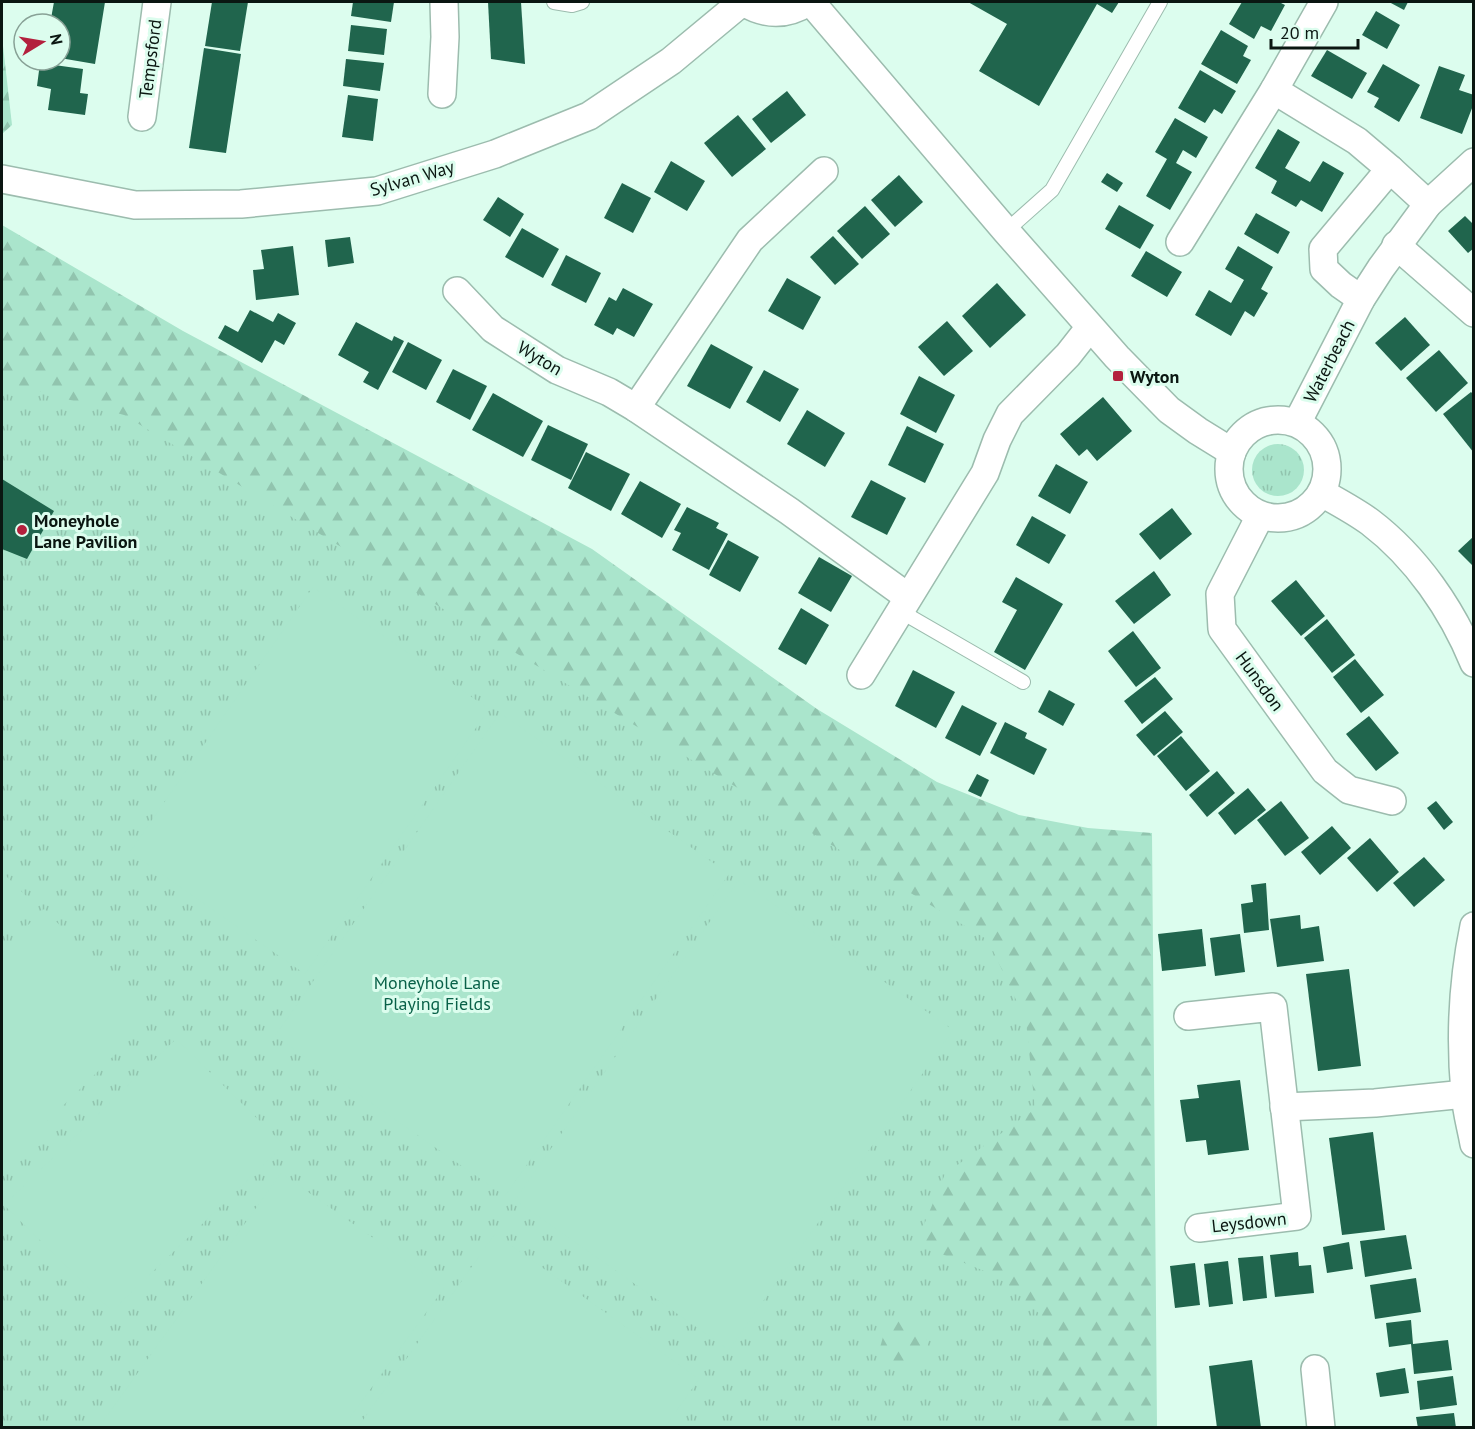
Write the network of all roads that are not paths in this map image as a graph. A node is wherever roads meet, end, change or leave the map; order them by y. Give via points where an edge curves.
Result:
1 (157, 2) edge
2 (444, 2) edge
3 (554, 2) edge
4 (582, 2) edge
5 (743, 2) edge
6 (809, 2) edge
7 (1160, 2) edge
8 (1324, 2) edge
9 (1274, 90) junction
10 (442, 94) dead end
11 (142, 117) dead end
12 (1473, 162) edge
13 (1390, 169) junction
14 (824, 171) dead end
15 (2, 179) edge
16 (1428, 204) junction
17 (1006, 231) junction
18 (1180, 242) dead end
19 (1396, 244) junction
20 (457, 291) dead end
21 (1361, 299) junction
22 (1473, 313) edge
23 (1090, 327) junction
24 (636, 408) junction
25 (1297, 423) junction
26 (1232, 452) junction
27 (1322, 493) junction
28 (1260, 516) junction
29 (904, 604) junction
30 (1473, 663) edge
31 (861, 675) dead end
32 (1023, 682) dead end
33 (1392, 801) dead end
34 (1473, 926) edge
35 (1188, 1016) dead end
36 (1465, 1094) junction
37 (1284, 1107) junction
38 (1473, 1144) edge
39 (1199, 1228) dead end
40 (1315, 1369) dead end
41 (1321, 1428) edge

1 - 11 street, Tempsford
2 - 10 street
3 - 4 lane
5 - 6 street via 769,13 784,13
5 - 15 street, Sylvan Way via 671,61 590,116 495,154 377,190 241,204 135,204
6 - 17 street
7 - 17 lane via 1052,190
8 - 9 street
9 - 13 street via 1357,141
9 - 18 street
12 - 16 street, Waterbeach
13 - 16 street
13 - 21 street, Waterbeach via 1323,249 1324,269
14 - 24 street via 750,240
16 - 19 street, Waterbeach
17 - 23 street
19 - 21 street, Waterbeach
19 - 22 street
20 - 24 street, Wyton via 493,328 557,370
21 - 25 street, Waterbeach
23 - 26 street via 1169,410
23 - 29 street via 1010,414 985,473
24 - 29 street, Wyton via 789,511
25 - 26 street via 1266,421 1252,427
25 - 27 street via 1322,445 1328,477
26 - 28 street via 1230,482 1236,496
27 - 28 street via 1303,513 1275,519
27 - 30 street via 1369,521 1404,551 1436,591
28 - 33 street, Hunsdon via 1220,594 1222,629 1325,771 1349,790
29 - 31 street
29 - 32 lane
34 - 36 street via 1463,1036
35 - 37 street, Leysdown via 1273,1007
36 - 37 street
36 - 38 street
37 - 39 street, Leysdown via 1297,1216
40 - 41 street

